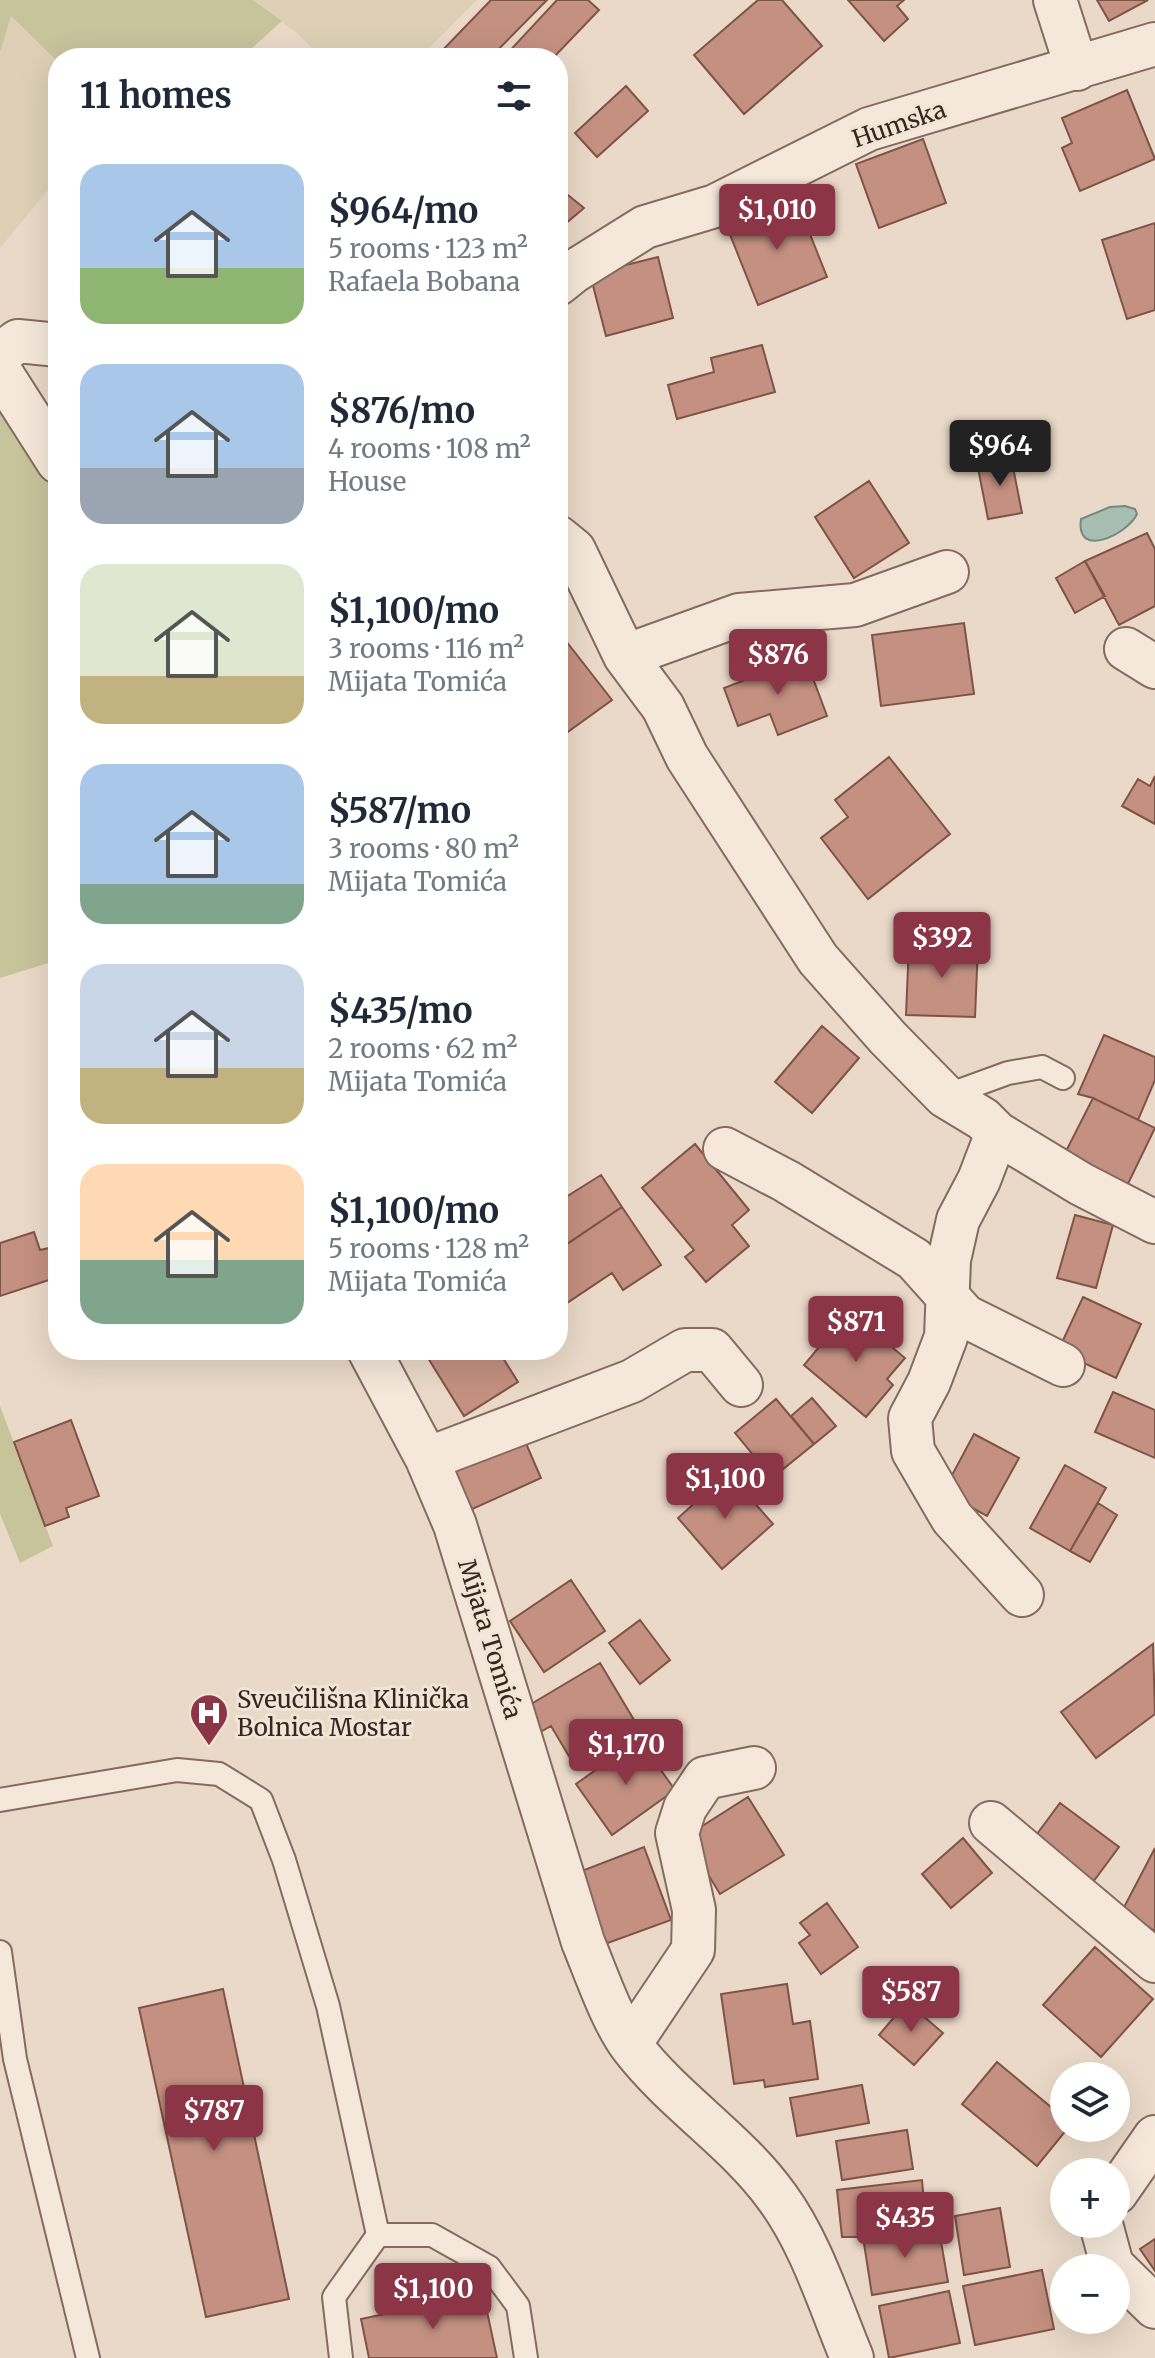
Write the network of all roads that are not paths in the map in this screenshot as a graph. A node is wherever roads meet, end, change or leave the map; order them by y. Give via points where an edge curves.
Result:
1 (1055, 0) edge
2 (1155, 44) edge
3 (1077, 69) junction
4 (568, 277) edge
5 (48, 344) edge
6 (0, 354) edge
7 (6, 393) edge
8 (48, 449) edge
9 (568, 545) edge
10 (947, 572) dead end
11 (625, 656) junction
12 (1063, 1078) dead end
13 (945, 1096) junction
14 (997, 1133) junction
15 (725, 1149) dead end
16 (1155, 1222) edge
17 (947, 1293) junction
18 (374, 1360) edge
19 (1063, 1365) dead end
20 (741, 1385) dead end
21 (427, 1459) junction
22 (1022, 1595) dead end
23 (754, 1768) dead end
24 (0, 1800) edge
25 (991, 1823) dead end
26 (0, 1952) edge
27 (1155, 1961) edge
28 (630, 2044) junction
29 (1155, 2137) edge
30 (1130, 2170) edge
31 (378, 2235) junction
32 (1130, 2282) edge
33 (1155, 2307) edge
34 (88, 2358) edge
35 (341, 2358) edge
36 (526, 2358) edge
37 (852, 2358) edge

1 - 3 street
2 - 3 street, Humska
3 - 4 street, Humska via 869,129 715,206 645,227
5 - 6 street via 18,341
7 - 8 street
9 - 11 street
10 - 11 street via 855,605 739,615
11 - 13 street via 663,707 695,769 818,959
12 - 13 lane via 1042,1067
13 - 14 street
14 - 16 street
14 - 17 street via 958,1220
15 - 17 street via 914,1259
17 - 19 street via 965,1316
17 - 22 street via 946,1337 910,1418 913,1451 952,1518
18 - 21 street, Mijata Tomića
20 - 21 street via 712,1350 685,1350 632,1381
21 - 28 street, Mijata Tomića via 455,1525 583,1942
23 - 28 street via 705,1778 685,1808 677,1833 694,1910 693,1950
24 - 31 lane via 177,1770 219,1774 261,1800 328,2006
25 - 27 street
26 - 34 lane via 15,2059
28 - 37 street, Mijata Tomića via 669,2090 743,2155 779,2199
29 - 30 street
31 - 35 lane via 334,2297
31 - 36 lane via 432,2235 489,2267 518,2306
32 - 33 street

